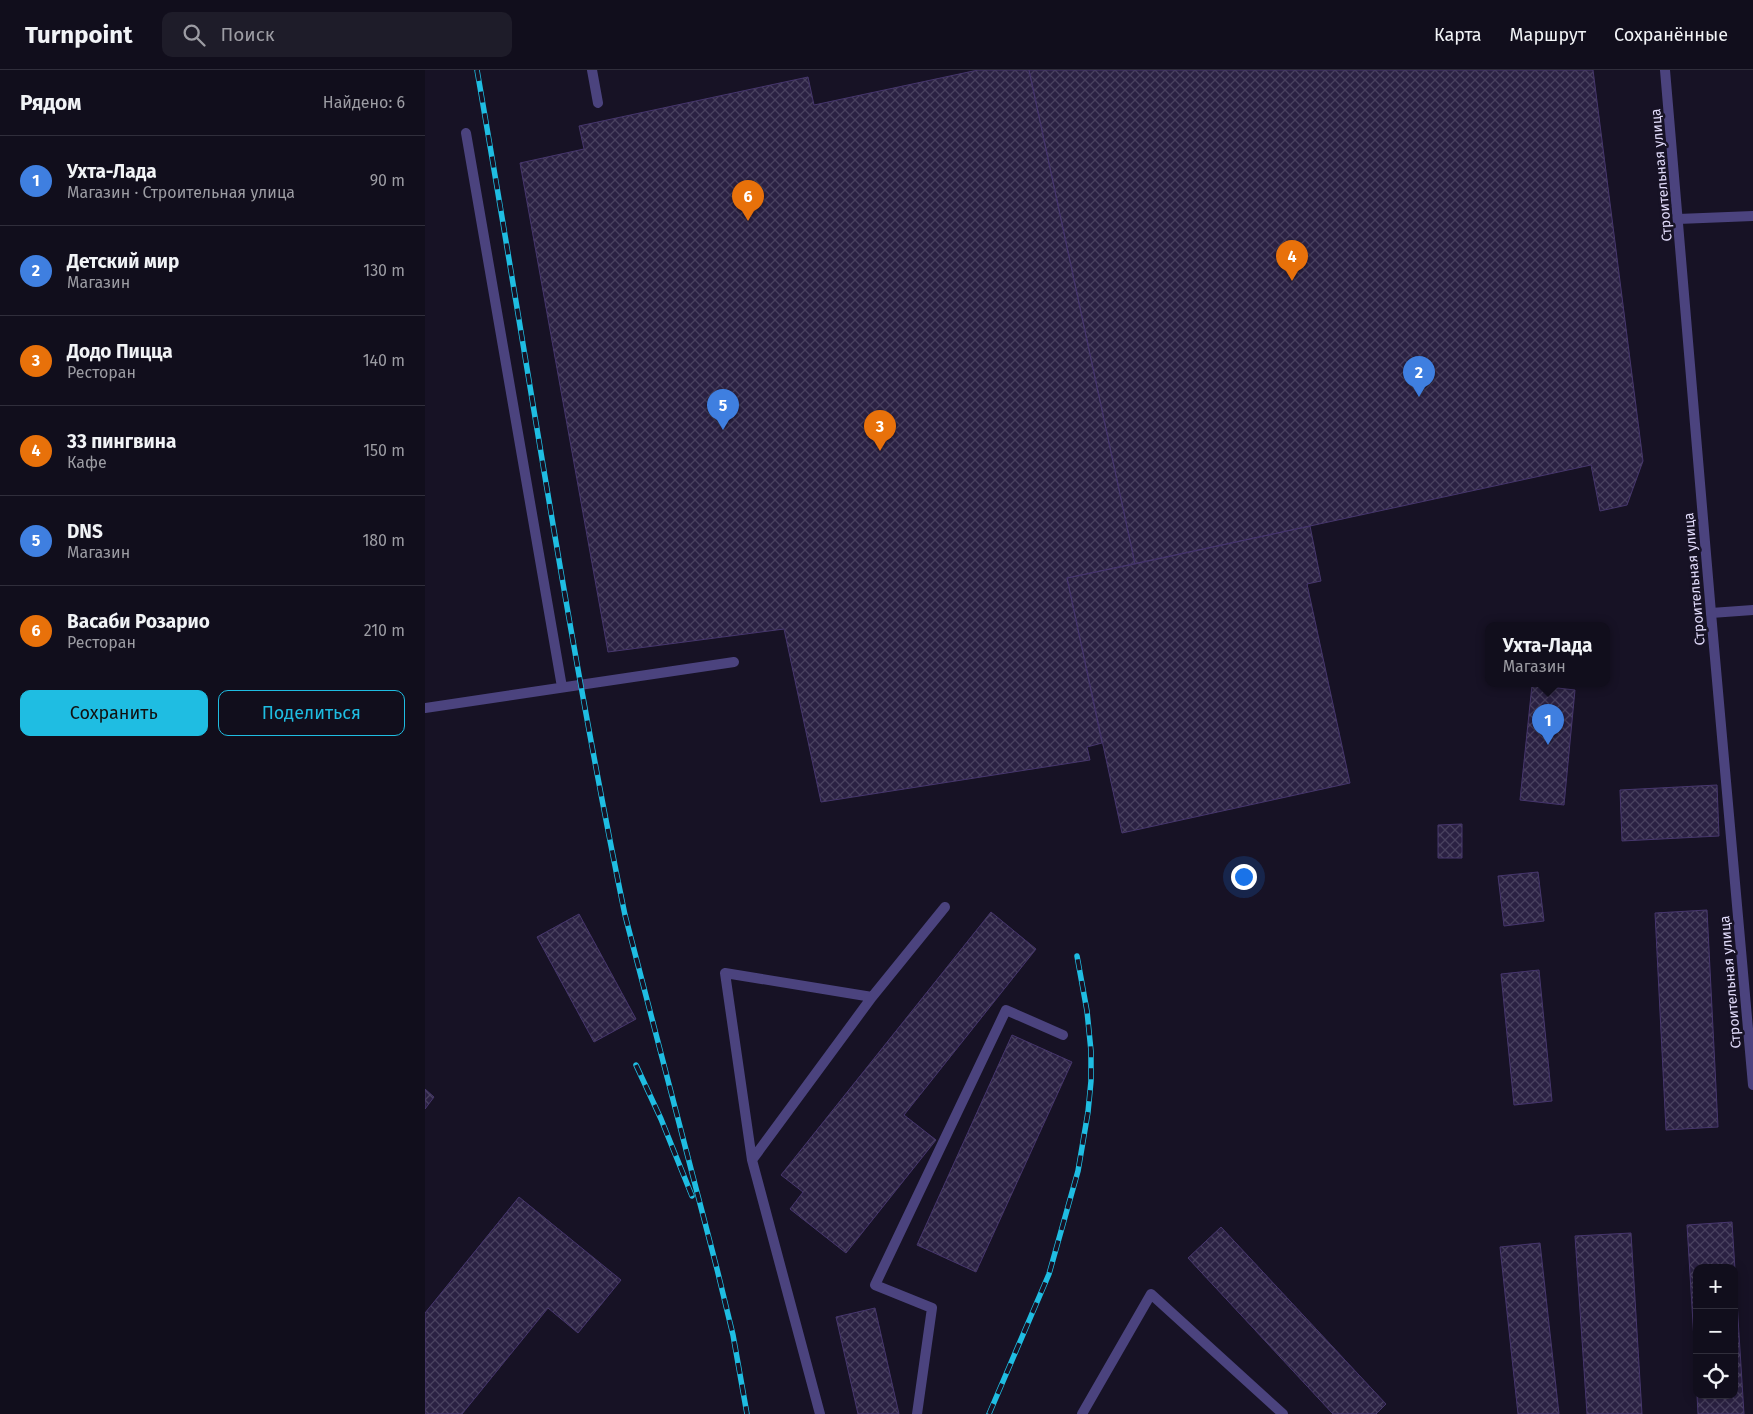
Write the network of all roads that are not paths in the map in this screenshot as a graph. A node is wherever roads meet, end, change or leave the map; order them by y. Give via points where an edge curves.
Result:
1 (592, 70) edge
2 (1665, 70) edge
3 (597, 104) dead end
4 (467, 133) dead end
5 (1753, 216) edge
6 (1678, 219) junction
7 (1753, 610) edge
8 (1711, 613) junction
9 (734, 662) dead end
10 (561, 687) junction
11 (425, 708) edge
12 (945, 907) dead end
13 (872, 997) junction
14 (1063, 1035) dead end
15 (1753, 1085) edge
16 (752, 1160) junction
17 (820, 1414) edge
18 (917, 1414) edge
19 (1083, 1414) edge
20 (1283, 1414) edge

1 - 3 street
2 - 6 street, Строительная улица
4 - 10 street
5 - 6 street
6 - 8 street, Строительная улица
7 - 8 street
8 - 15 street, Строительная улица
9 - 10 street
10 - 11 street
12 - 13 street
13 - 16 street
13 - 16 street via 725,973
14 - 18 street via 1006,1010 875,1284 932,1308
16 - 17 street
19 - 20 street via 1151,1294

